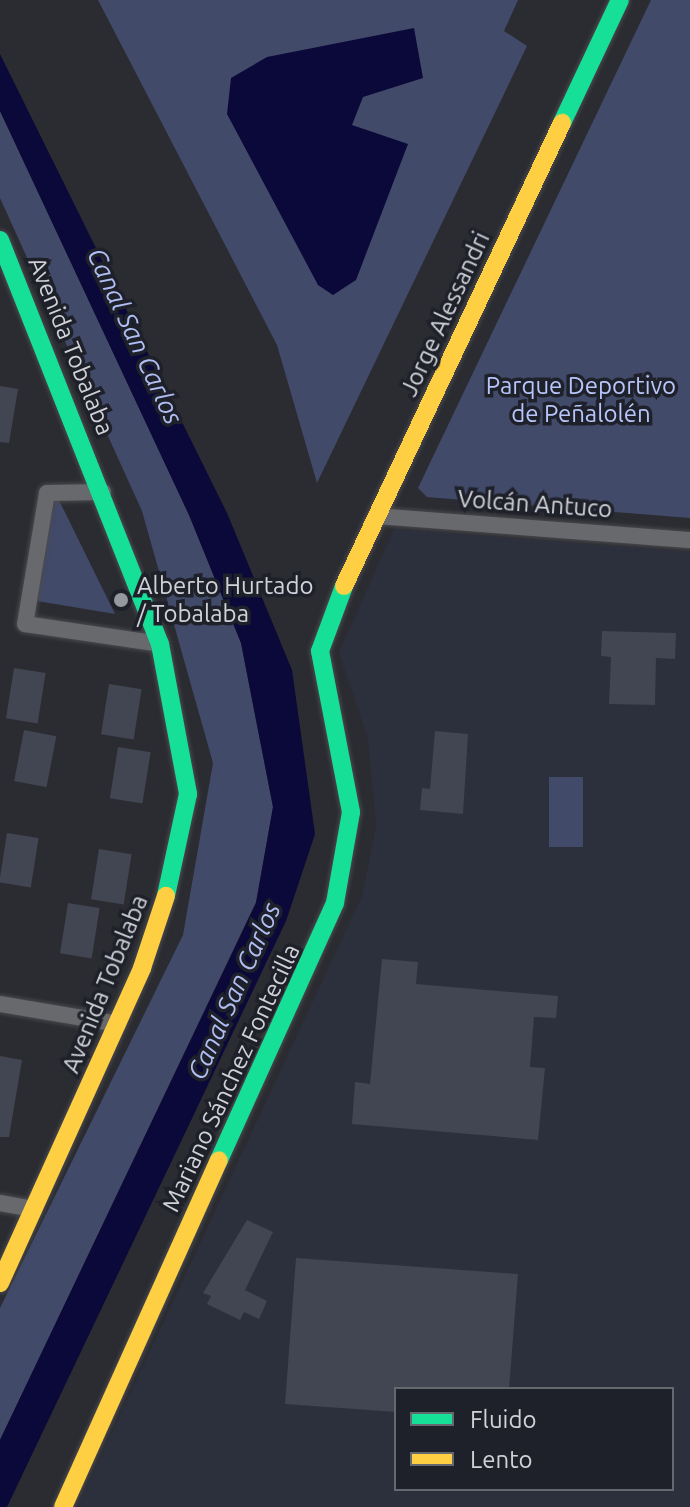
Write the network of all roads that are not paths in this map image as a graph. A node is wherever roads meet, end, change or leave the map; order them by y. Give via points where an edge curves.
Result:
1 (620, 0) edge
2 (0, 240) edge
3 (103, 492) junction
4 (376, 516) junction
5 (690, 540) edge
6 (160, 644) junction
7 (320, 651) joint
8 (0, 1004) edge
9 (118, 1024) junction
10 (0, 1203) edge
11 (34, 1209) junction
12 (0, 1283) edge
13 (63, 1507) edge

1 - 4 street, Jorge Alessandri
2 - 3 street, Avenida Tobalaba
3 - 6 street, Avenida Tobalaba
3 - 6 street via 47,493 25,624
4 - 5 street, Volcán Antuco
4 - 7 street, Jorge Alessandri
6 - 9 street, Avenida Tobalaba via 187,813 167,898
7 - 13 street, Mariano Sánchez Fontecilla via 350,792 335,903
8 - 9 street
9 - 11 street, Avenida Tobalaba
10 - 11 street
11 - 12 street, Avenida Tobalaba

